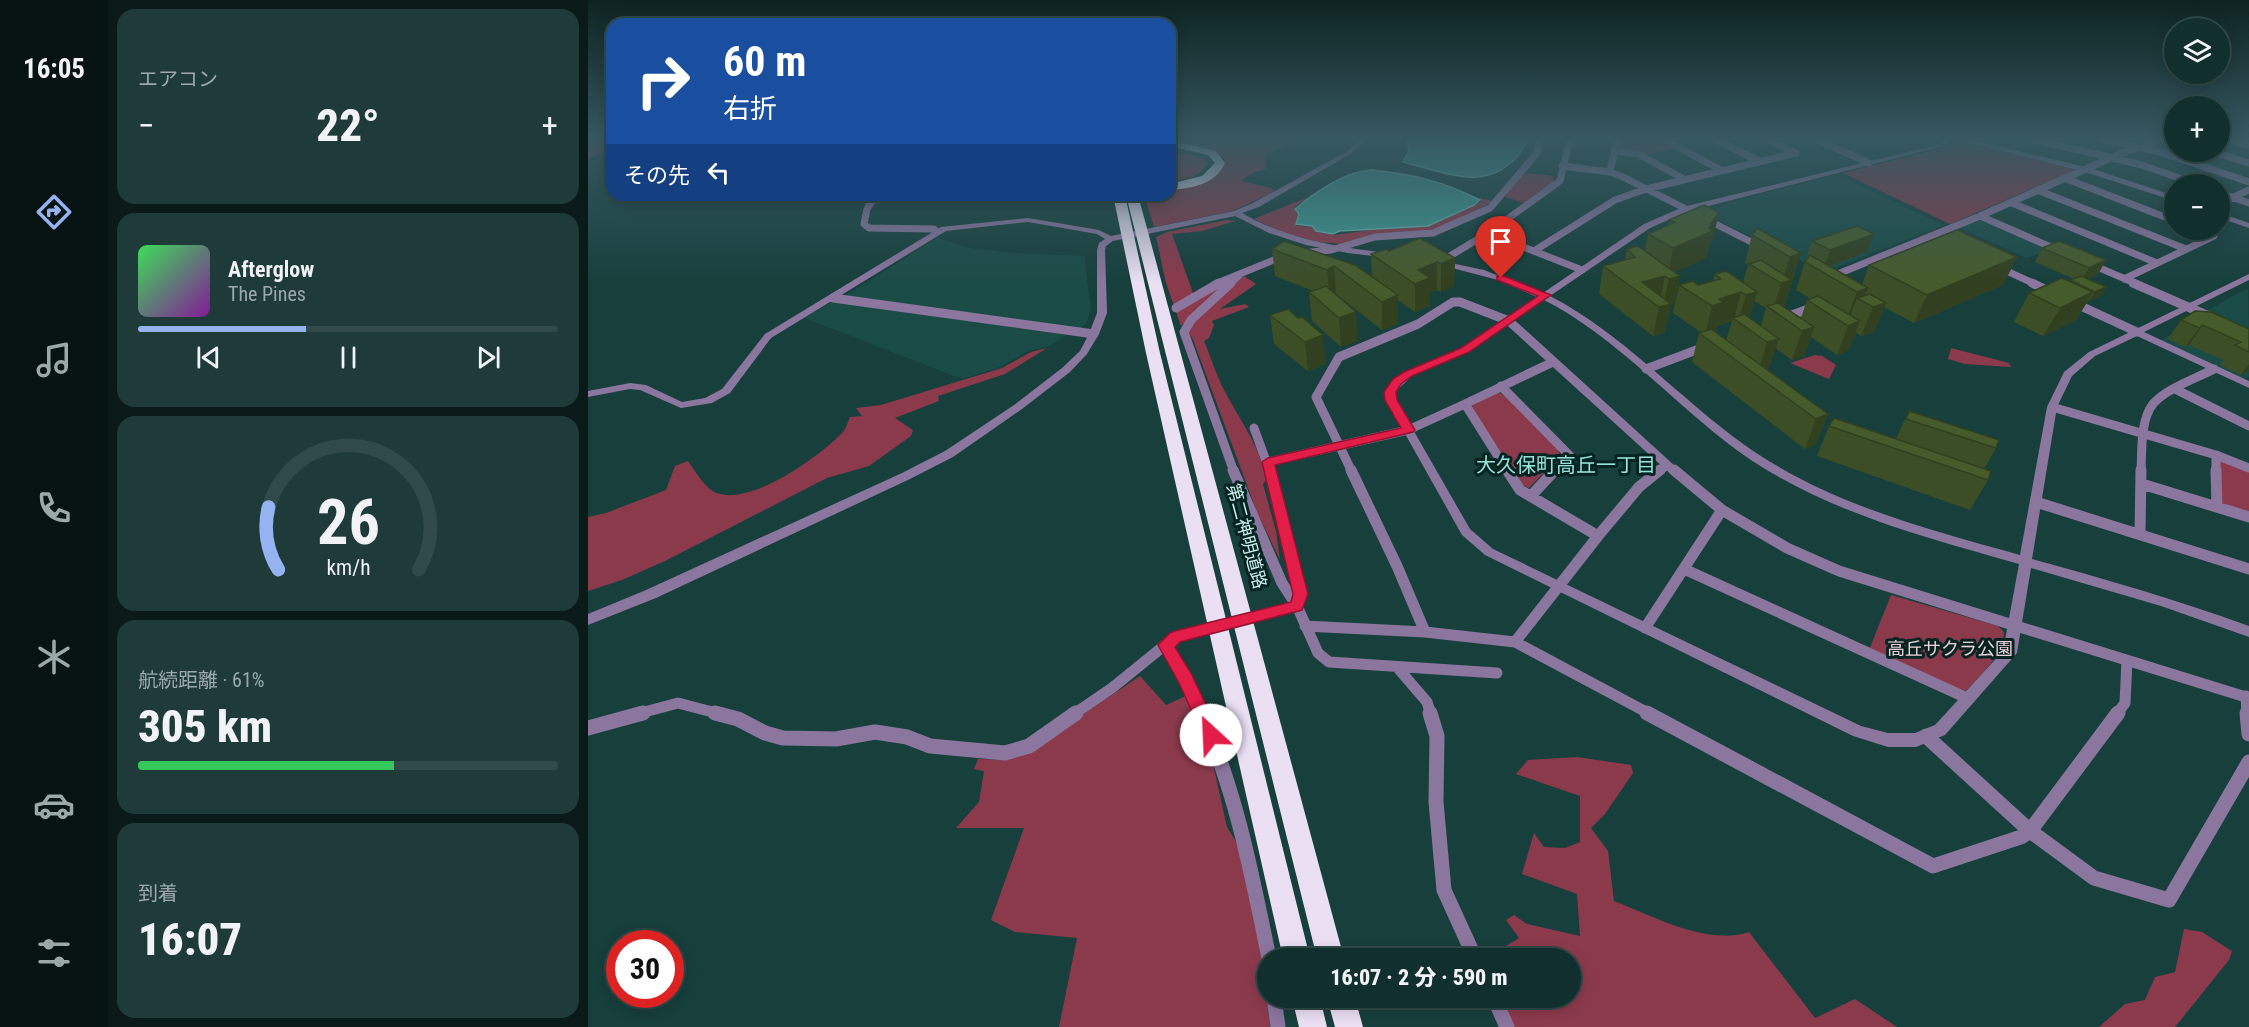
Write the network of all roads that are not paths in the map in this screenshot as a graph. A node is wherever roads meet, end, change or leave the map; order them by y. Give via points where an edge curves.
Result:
1 (1290, 187) edge
2 (1508, 187) edge
3 (1552, 187) edge
4 (1642, 187) edge
5 (1654, 187) edge
6 (1774, 187) edge
7 (2049, 187) edge
8 (2087, 187) edge
9 (2138, 187) edge
10 (1646, 189) junction
11 (2249, 190) edge
12 (2040, 191) junction
13 (2164, 195) edge
14 (2232, 197) joint
15 (872, 201) edge
16 (1116, 201) edge
17 (1120, 201) edge
18 (1133, 201) edge
19 (2012, 203) junction
20 (2249, 203) edge
21 (1686, 209) junction
22 (1123, 212) junction
23 (1236, 213) junction
24 (1980, 216) junction
25 (2164, 217) edge
26 (2230, 219) edge
27 (2249, 226) edge
28 (937, 232) junction
29 (1488, 233) junction
30 (1931, 235) junction
31 (1136, 237) junction
32 (1110, 239) junction
33 (2205, 240) edge
34 (1945, 242) edge
35 (2186, 249) junction
36 (1331, 250) junction
37 (1534, 251) junction
38 (1772, 252) edge
39 (2067, 254) edge
40 (1393, 257) edge
41 (2078, 259) edge
42 (1427, 261) edge
43 (1985, 261) edge
44 (1439, 262) junction
45 (2157, 263) junction
46 (1582, 270) junction
47 (1242, 273) junction
48 (1814, 274) edge
49 (2249, 277) edge
50 (2124, 279) junction
51 (1546, 295) junction
52 (833, 298) junction
53 (2188, 307) junction
54 (1176, 308) dead end
55 (1811, 308) edge
56 (1509, 321) junction
57 (2219, 321) edge
58 (1767, 324) edge
59 (2137, 332) junction
60 (1094, 334) junction
61 (1711, 344) edge
62 (1553, 362) junction
63 (1646, 369) junction
64 (2214, 369) junction
65 (2249, 385) edge
66 (1501, 386) junction
67 (2177, 390) junction
68 (588, 394) edge
69 (1465, 404) junction
70 (2052, 407) junction
71 (2249, 426) edge
72 (1254, 428) dead end
73 (1408, 430) junction
74 (2144, 433) junction
75 (1339, 446) junction
76 (2216, 454) junction
77 (1268, 462) junction
78 (1667, 465) junction
79 (2249, 468) edge
80 (2142, 484) junction
81 (1531, 496) junction
82 (2036, 502) junction
83 (2217, 507) junction
84 (1722, 510) junction
85 (2249, 517) edge
86 (2140, 534) junction
87 (1598, 536) junction
88 (2026, 561) junction
89 (1684, 569) junction
90 (2249, 569) edge
91 (1560, 586) junction
92 (1297, 606) junction
93 (588, 620) edge
94 (2015, 625) junction
95 (1305, 626) junction
96 (1645, 628) junction
97 (1425, 632) junction
98 (2249, 632) edge
99 (1171, 641) junction
100 (1515, 642) junction
101 (2127, 660) junction
102 (1397, 667) junction
103 (1497, 673) dead end
104 (2247, 697) edge
105 (1969, 699) junction
106 (588, 728) edge
107 (2249, 734) edge
108 (1926, 736) junction
109 (2249, 762) edge
110 (2030, 831) junction
111 (1267, 948) edge
112 (1295, 948) edge
113 (1328, 948) edge
114 (1470, 948) edge
115 (1275, 1008) edge
116 (1308, 1008) edge
117 (1344, 1008) edge
118 (1498, 1008) edge
119 (1278, 1027) edge
120 (1313, 1027) edge
121 (1349, 1027) edge
122 (1507, 1027) edge

1 - 23 street
2 - 36 street via 1490,208 1433,233 1376,237
3 - 29 street
4 - 10 street
5 - 10 street
6 - 21 street
7 - 12 street
8 - 25 street
9 - 13 street
10 - 21 street
10 - 37 street via 1615,200
11 - 14 street
12 - 19 street
12 - 35 street
14 - 20 street
15 - 28 street via 864,224 869,228
16 - 22 highway
17 - 22 highway, 第二神明道路
18 - 31 highway, 第二神明道路
19 - 24 street
19 - 45 street
21 - 38 street
21 - 46 street via 1647,226
22 - 31 highway, 第二神明道路
23 - 32 street
23 - 36 street via 1259,228
24 - 30 street
24 - 39 street
26 - 27 street
28 - 32 street via 1028,220 1099,232
28 - 52 street
29 - 37 street
29 - 44 street
30 - 34 street
30 - 48 street via 1825,279
31 - 112 highway, 第二神明道路 via 1154,353
31 - 113 highway, 第二神明道路
32 - 60 street via 1101,250 1101,313
33 - 35 street
35 - 45 street
36 - 40 street
36 - 47 street via 1287,255
37 - 46 street
41 - 50 street
42 - 44 street
43 - 59 street
44 - 51 street via 1485,273
45 - 50 street
46 - 51 street
47 - 54 street
47 - 92 street via 1191,320 1184,332 1231,466 1282,583
49 - 53 street
50 - 53 street
51 - 56 street
51 - 63 street via 1593,325
52 - 60 street
52 - 68 street via 768,336 726,391 708,401 681,405 642,387 630,386
53 - 57 street
53 - 59 street
55 - 58 street
56 - 62 street
56 - 73 street via 1465,350 1397,382 1390,392 1391,400
56 - 75 street via 1453,302 1418,324 1339,357 1316,397
59 - 64 street
59 - 70 street via 2092,354 2068,374
60 - 93 street via 1084,352 1066,370 949,454
61 - 63 street
62 - 66 street
62 - 78 street
63 - 88 street via 1751,454 1798,483 1902,526
64 - 65 street
64 - 67 street
66 - 69 street
66 - 81 street via 1569,455
67 - 71 street
67 - 74 street via 2154,403
69 - 73 street
69 - 81 street via 1520,490
70 - 74 street
70 - 82 street
72 - 77 street
73 - 75 street
73 - 91 street via 1466,532 1489,552
74 - 76 street
74 - 80 street
75 - 77 street
75 - 97 street
76 - 79 street
76 - 83 street
77 - 92 street via 1301,594
78 - 84 street
78 - 87 street via 1639,486
80 - 83 street
80 - 86 street
81 - 87 street
82 - 86 street
82 - 88 street
83 - 85 street
84 - 89 street
84 - 94 street via 1787,548 1839,571
86 - 90 street
87 - 91 street
88 - 94 street
88 - 98 street via 2198,612
89 - 96 street
89 - 105 street
91 - 96 street
91 - 100 street
92 - 95 street
92 - 99 street
94 - 101 street
94 - 105 street via 2010,653
95 - 97 street
95 - 102 street via 1317,652 1329,662
96 - 108 street via 1858,731 1888,740
97 - 100 street
99 - 106 street via 1029,746 1005,753 930,746 907,737 875,732 806,741 783,738 738,719 678,703
99 - 111 street via 1219,753 1249,859
100 - 110 street via 1933,866
101 - 104 street
101 - 110 street via 2125,703
102 - 103 street
102 - 114 street via 1427,702 1437,736 1436,802 1444,890
104 - 107 street
105 - 108 street via 1940,730
108 - 110 street
109 - 110 street via 2169,900 2094,878
115 - 119 street
116 - 120 highway
117 - 121 highway
118 - 122 street

